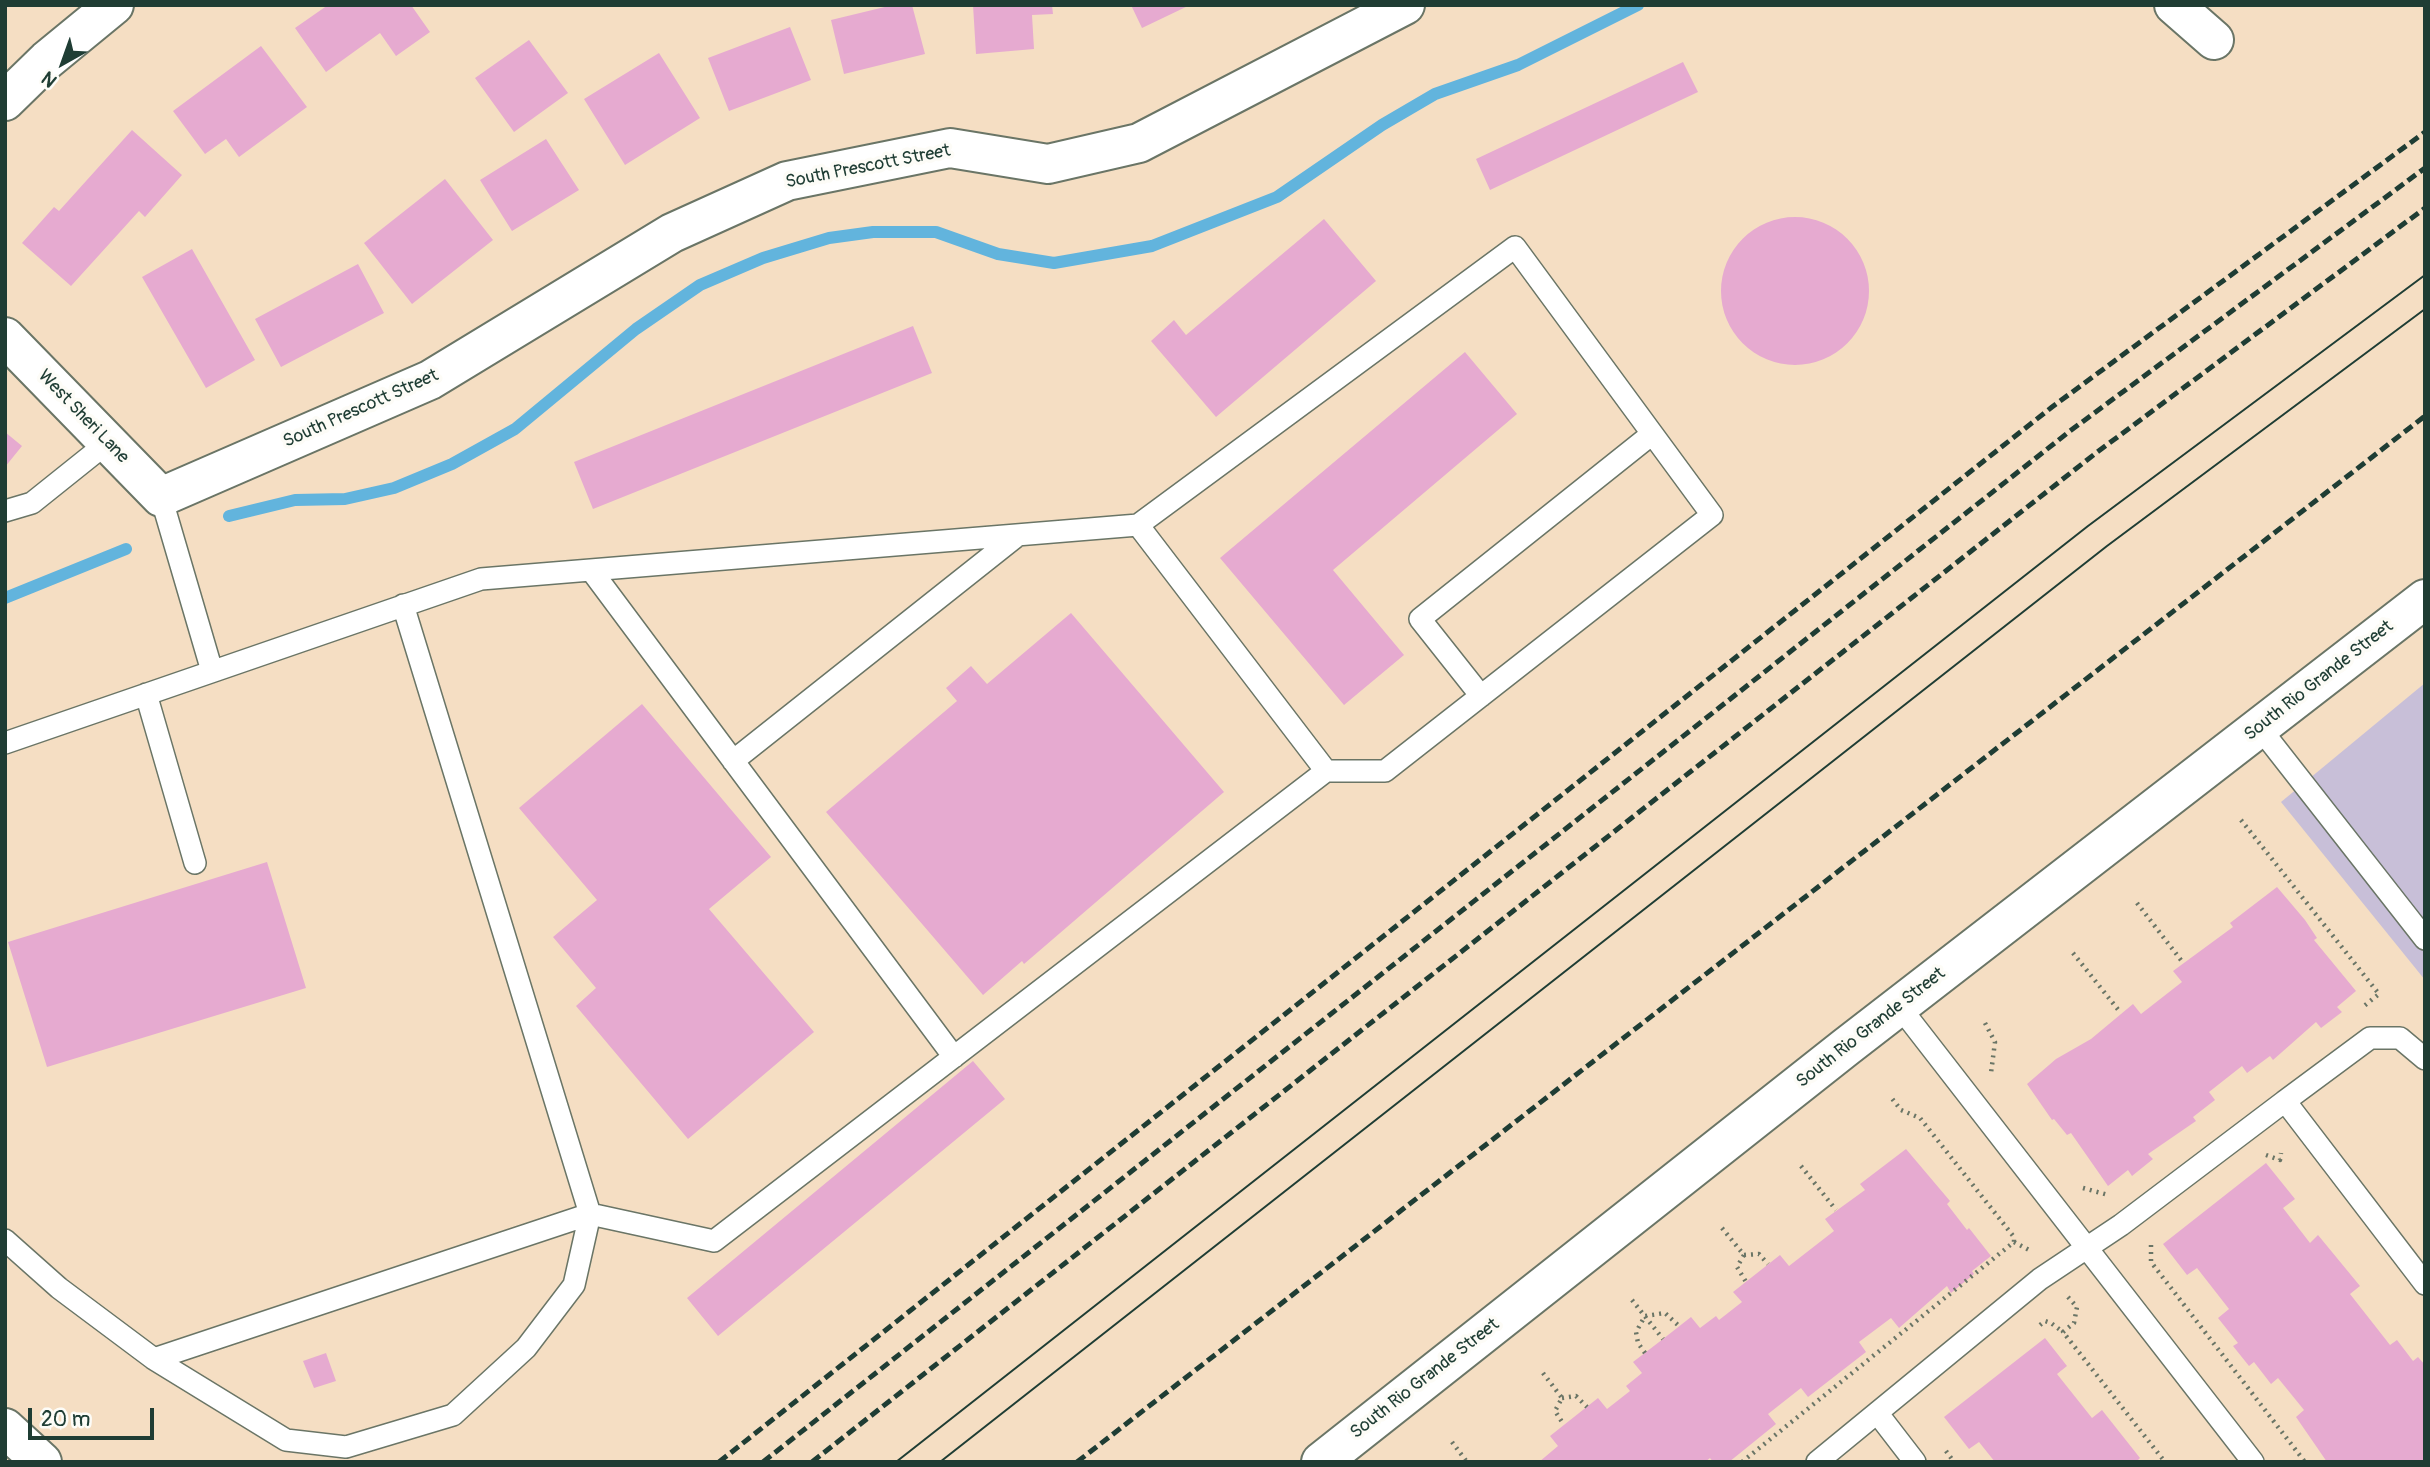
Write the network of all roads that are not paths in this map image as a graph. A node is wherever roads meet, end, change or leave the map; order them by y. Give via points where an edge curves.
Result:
1 (114, 5) edge
2 (1405, 5) edge
3 (2174, 5) edge
4 (2214, 40) dead end
5 (5, 101) edge
6 (5, 337) edge
7 (1652, 434) junction
8 (107, 443) junction
9 (160, 497) junction
10 (5, 511) edge
11 (1138, 525) junction
12 (1018, 535) junction
13 (591, 570) junction
14 (2425, 599) edge
15 (403, 605) junction
16 (212, 671) junction
17 (146, 694) junction
18 (1481, 696) junction
19 (2259, 727) junction
20 (5, 743) edge
21 (733, 761) junction
22 (1326, 771) junction
23 (195, 863) dead end
24 (2425, 939) edge
25 (1899, 1006) junction
26 (954, 1057) junction
27 (2425, 1059) edge
28 (2285, 1101) junction
29 (590, 1214) junction
30 (5, 1240) edge
31 (2087, 1248) junction
32 (2425, 1284) edge
33 (154, 1359) junction
34 (1878, 1414) junction
35 (5, 1429) edge
36 (42, 1462) edge
37 (1321, 1462) edge
38 (1817, 1462) edge
39 (1915, 1462) edge
40 (2253, 1462) edge

1 - 5 street
2 - 9 street, South Prescott Street via 1139,143 1048,164 950,148 787,181 671,233 430,380
3 - 4 street
6 - 8 street, West Sheri Lane
7 - 11 lane via 1515,247
7 - 18 lane via 1712,515
7 - 18 lane via 1420,619
8 - 9 street, West Sheri Lane
8 - 10 lane via 32,502
9 - 16 lane
11 - 12 lane
11 - 22 lane
12 - 13 lane
12 - 21 lane
13 - 15 lane via 481,579
13 - 21 lane
14 - 19 street, South Rio Grande Street
15 - 16 lane
15 - 29 lane
16 - 17 lane
17 - 20 lane
17 - 23 lane
18 - 22 lane via 1385,771
19 - 24 lane
19 - 25 street, South Rio Grande Street
21 - 26 lane
22 - 26 lane
25 - 31 lane
25 - 37 street, South Rio Grande Street
26 - 29 lane via 715,1241
27 - 28 lane via 2400,1038 2371,1038
28 - 31 lane
28 - 32 lane
29 - 33 lane
29 - 33 lane via 574,1285 526,1348 453,1415 346,1447 286,1440
30 - 33 lane via 59,1288
31 - 34 lane via 2049,1273
31 - 40 lane
34 - 38 lane
34 - 39 lane
35 - 36 street

